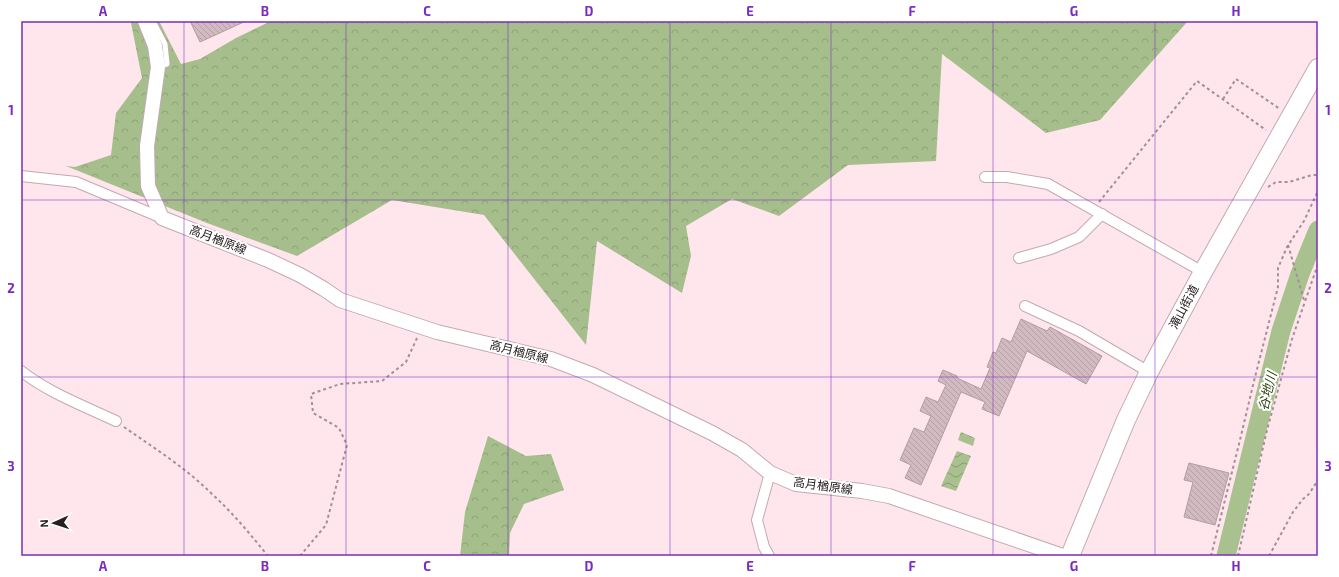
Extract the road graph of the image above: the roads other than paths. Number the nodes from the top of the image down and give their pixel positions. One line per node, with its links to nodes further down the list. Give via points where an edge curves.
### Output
1 (145, 21): 3 (main road, via 155,46)
2 (153, 21): 3 (lane, via 165,44 166,64)
3 (158, 67): 8 (main road, via 147,146 148,186)
4 (1318, 68): 10 (highway, 滝山街道)
5 (21, 176): 8 (street, via 76,182)
6 (985, 177): 7 (street, via 1007,177 1048,184)
7 (1097, 212): 9 (street, via 1079,237 1051,249); 10 (street)
8 (162, 218): 15 (main road, 高月楢原線, via 268,260 300,275 340,300 437,332 551,360 594,375 712,433 742,450)
9 (1019, 258)
10 (1203, 272): 13 (highway, 滝山街道)
11 (1025, 306): 13 (street, via 1079,331)
12 (21, 371): 14 (street, via 61,395)
13 (1149, 372): 18 (highway, 滝山街道, via 1126,420)
14 (116, 421)
15 (770, 473): 16 (street, via 757,520); 17 (main road, 高月楢原線, via 796,484 862,490 889,496)
16 (769, 556)
17 (1063, 556)
18 (1070, 556)

